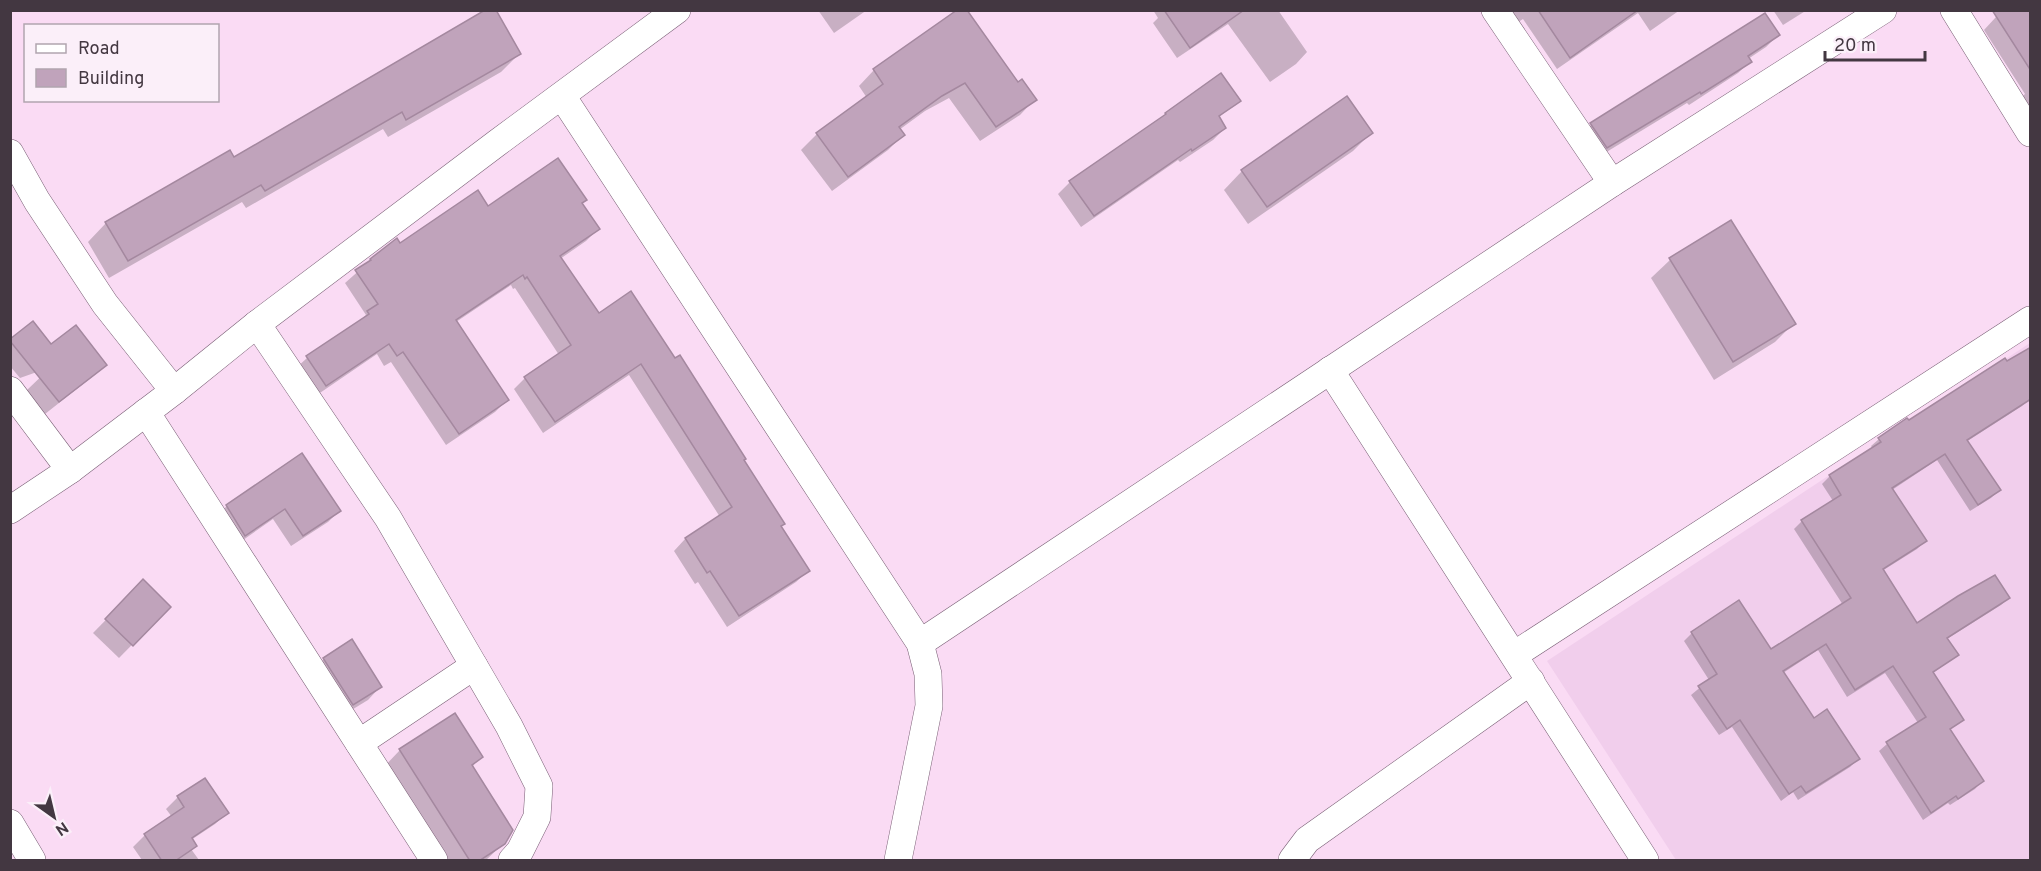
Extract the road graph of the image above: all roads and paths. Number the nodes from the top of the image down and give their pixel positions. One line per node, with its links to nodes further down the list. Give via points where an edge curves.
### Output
1 (677, 10): 5 (street)
2 (1496, 10): 8 (street)
3 (1883, 10): 8 (street)
4 (1954, 10): 6 (street)
5 (562, 96): 10 (street); 17 (street)
6 (2031, 133)
7 (10, 153): 13 (street, via 105,304)
8 (1612, 183): 11 (street)
9 (2031, 320): 18 (street)
10 (257, 324): 13 (street); 19 (street, via 388,518)
11 (1330, 370): 17 (street); 18 (street)
12 (10, 390): 15 (street)
13 (174, 391): 14 (street)
14 (146, 412): 15 (street); 21 (street)
15 (70, 470): 16 (street)
16 (10, 510)
17 (920, 643): 27 (street, via 928,674 929,706)
18 (1514, 655): 20 (street)
19 (474, 666): 21 (street); 26 (street, via 539,786 537,816)
20 (1531, 681): 23 (street); 28 (street, via 1307,840)
21 (359, 743): 25 (street)
22 (10, 823): 24 (street)
23 (1645, 860)
24 (32, 861)
25 (434, 861)
26 (512, 861)
27 (897, 861)
28 (1292, 861)

